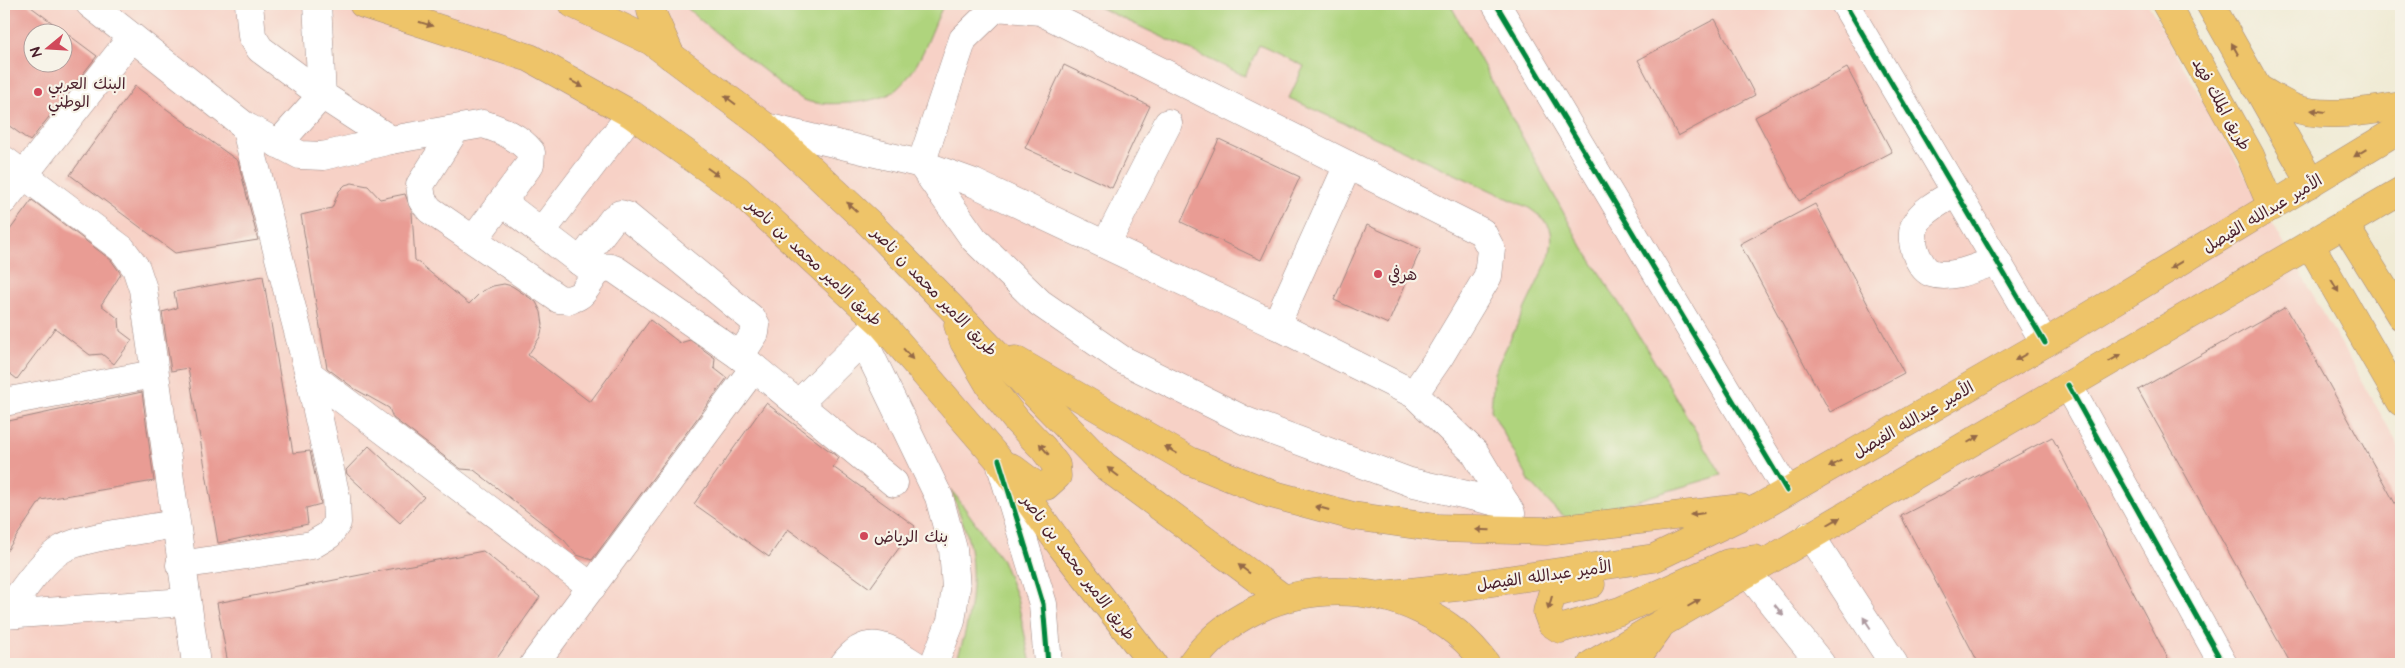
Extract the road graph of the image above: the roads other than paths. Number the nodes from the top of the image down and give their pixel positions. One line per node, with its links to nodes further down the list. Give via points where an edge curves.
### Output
1 (90, 4): 11 (street)
2 (249, 4): 14 (street, via 252,36 260,49)
3 (317, 4): 14 (street)
4 (363, 4): 16 (main road, طريق الامير محمد بن ناصر, one-way to 16, via 530,58)
5 (573, 4): 12 (main road, طريق الامير محمد ن ناصر, via 651,41)
6 (651, 4): 12 (main road, via 650,10)
7 (1496, 4): 59 (street)
8 (1845, 4): 31 (street)
9 (2166, 4): 25 (main road, طريق الملك فهد)
10 (2210, 4): 13 (main road, one-way to 10)
11 (132, 37): 18 (street); 28 (street)
12 (672, 57): 19 (main road, طريق الامير محمد ن ناصر, one-way to 12)
13 (2256, 87): 15 (main road, one-way to 13, via 2362,112 2294,108); 23 (main road)
14 (322, 95): 22 (street); 24 (street)
15 (2401, 106)
16 (631, 114): 36 (street); 46 (main road, طريق الامير محمد بن ناصر, one-way to 46, via 738,190)
17 (1168, 123): 38 (street)
18 (245, 126): 24 (street); 51 (street)
19 (766, 127): 26 (street); 43 (main road, طريق الامير محمد ن ناصر, one-way to 19, via 869,223)
20 (2401, 128): 29 (main road, الأمير عبدالله الفيصل, one-way to 29)
21 (455, 130): 22 (street); 33 (street, via 483,124 490,126 523,141 531,152 530,164); 37 (street, via 420,185 422,200 430,210)
22 (390, 140): 24 (street, via 323,156 300,155)
23 (2289, 142): 25 (main road, via 2284,153 2273,160 2261,161); 29 (main road)
24 (278, 144)
25 (2250, 155): 34 (main road, طريق الملك فهد)
26 (920, 164): 27 (street, via 963,39 996,7 1040,11); 38 (street, via 974,183); 60 (street, via 974,239 1040,303 1121,359 1246,421 1410,482)
27 (1348, 165): 45 (street); 53 (street, via 1482,232 1491,249 1488,276)
28 (14, 167): 32 (street); 50 (street, via 122,249 136,268 143,289)
29 (2311, 183): 34 (main road, الأمير عبدالله الفيصل)
30 (2401, 191): 35 (main road)
31 (1956, 192): 40 (street); 40 (street, via 1927,210 1914,224 1911,242 1920,264 1930,273 1943,274 1959,273)
32 (4, 200)
33 (502, 202): 36 (street); 37 (street)
34 (2272, 207): 47 (main road, الأمير عبدالله الفيصل, one-way to 47)
35 (2344, 224): 39 (main road); 42 (main road)
36 (542, 231): 41 (street)
37 (474, 239): 41 (street, via 560,299 570,300 580,294)
38 (1106, 244): 45 (street)
39 (2310, 244): 44 (main road, one-way to 44); 52 (main road, one-way to 39)
40 (1996, 261): 47 (street)
41 (588, 268): 49 (street, via 609,266 616,270); 49 (street, via 613,219 620,214 627,216 751,318 756,325)
42 (2395, 306): 44 (main road, via 2378,293 2367,296 2356,310)
43 (953, 309): 48 (main road, طريق الامير محمد ن ناصر); 57 (main road, one-way to 43, via 1035,485 1046,486 1057,476 1056,465 991,388 964,342)
44 (2356, 322): 55 (main road)
45 (1276, 325): 53 (street)
46 (872, 332): 56 (street); 57 (main road, طريق الامير محمد بن ناصر, one-way to 57); 79 (street, via 939,497 953,548 955,596 951,621)
47 (2045, 343): 59 (main road, الأمير عبدالله الفيصل, one-way to 59)
48 (987, 344): 63 (main road, one-way to 48, via 1437,528 1353,516 1272,494 1190,461); 71 (main road, طريق الامير محمد ن ناصر, one-way to 48, via 1105,466)
49 (747, 362): 56 (street); 69 (street)
50 (154, 374): 54 (street); 62 (street)
51 (309, 374): 67 (street, via 336,497 337,523 329,535 312,545); 69 (street)
52 (2068, 385): 64 (main road, one-way to 52); 88 (street)
53 (1414, 394): 60 (street, via 1475,453)
54 (4, 402)
55 (2401, 402)
56 (798, 404): 58 (street)
57 (999, 460): 80 (street, via 1043,604); 81 (main road, طريق الامير محمد بن ناصر)
58 (894, 483)
59 (1787, 491): 61 (main road, الأمير عبدالله الفيصل)
60 (1506, 504): 63 (street)
61 (1762, 506): 63 (main road, one-way to 63, via 1546,532); 66 (main road, الأمير عبدالله الفيصل)
62 (174, 524): 67 (street); 73 (street, via 81,542 61,549)
63 (1523, 531)
64 (1810, 535): 65 (main road); 87 (street, one-way to 64)
65 (1776, 555): 66 (main road, one-way to 65, via 1612,580 1552,594 1547,612 1551,623 1560,629 1575,625 1620,610 1728,563); 68 (main road)
66 (1654, 558): 70 (main road, الأمير عبدالله الفيصل)
67 (180, 565): 72 (street)
68 (1748, 573): 74 (main road, one-way to 68); 86 (street, one-way to 86)
69 (592, 587): 76 (street)
70 (1382, 595): 71 (main road, via 1332,590); 83 (main road, via 1432,615 1475,649)
71 (1283, 598): 82 (main road, via 1238,619 1201,650)
72 (185, 602): 73 (street); 75 (street)
73 (4, 616)
74 (1664, 620): 84 (main road); 85 (main road)
75 (196, 664)
76 (534, 664)
77 (844, 664): 78 (street, via 851,655 866,647 884,646)
78 (914, 664)
79 (934, 664)
80 (1048, 664)
81 (1153, 664)
82 (1191, 664)
83 (1486, 664)
84 (1592, 664)
85 (1632, 664)
86 (1821, 664)
87 (1894, 664)
88 (2224, 664)

